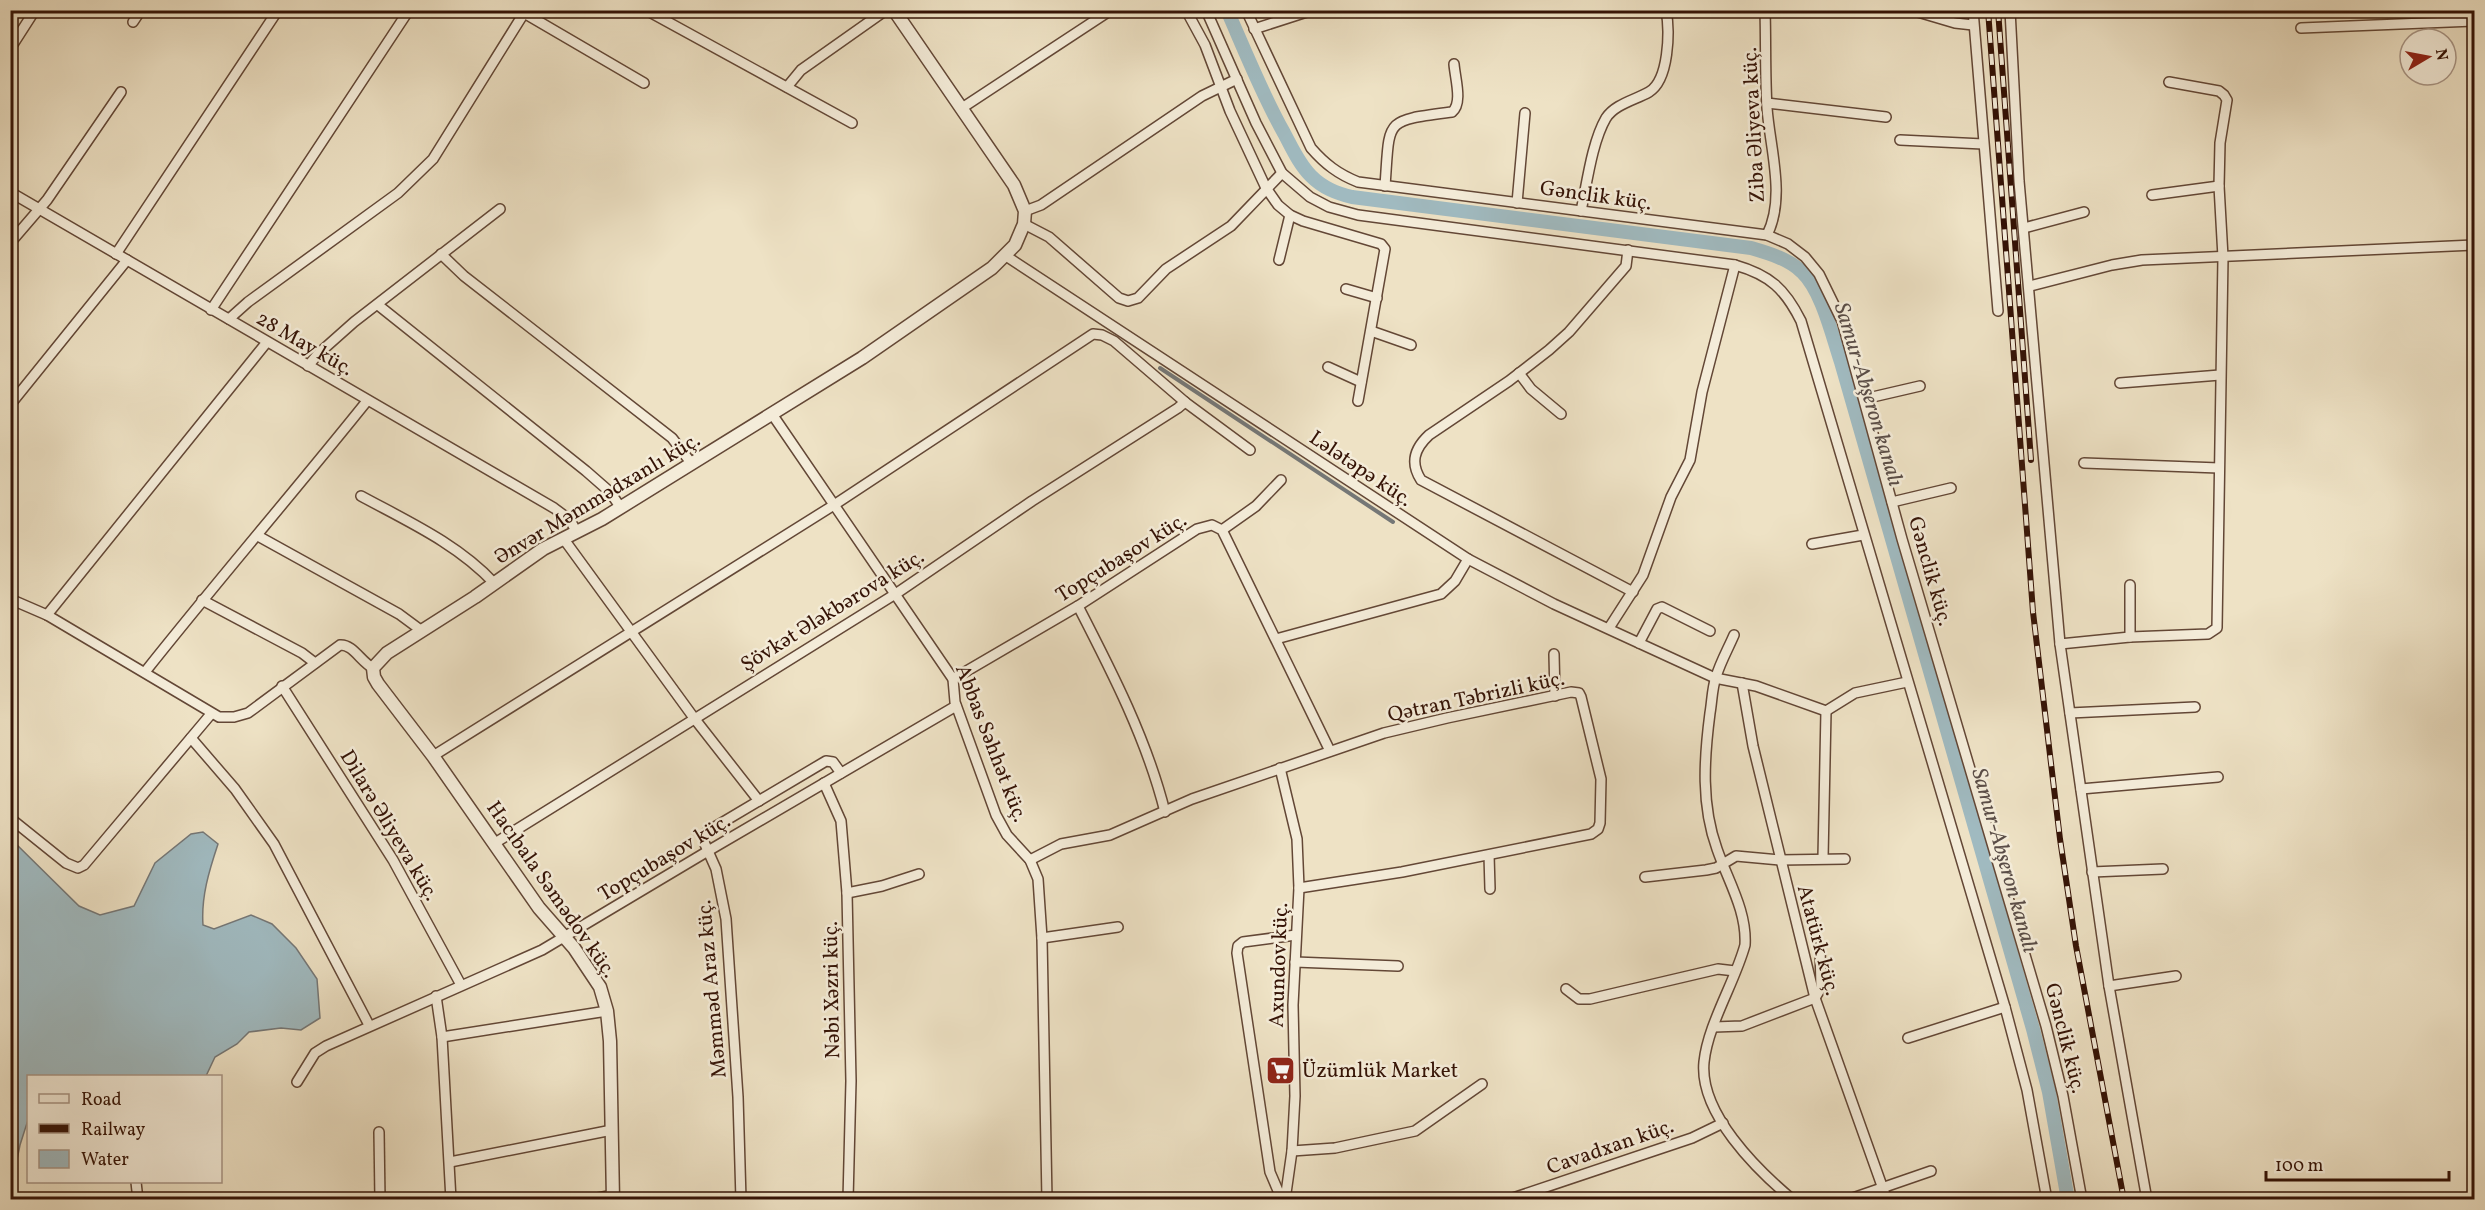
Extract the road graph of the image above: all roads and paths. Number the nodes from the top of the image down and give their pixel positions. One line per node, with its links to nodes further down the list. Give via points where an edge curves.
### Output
1 (35, 10): 24 (street)
2 (141, 10): 20 (street)
3 (278, 10): 57 (street)
4 (409, 10): 68 (street)
5 (886, 10): 30 (street, via 801,70)
6 (894, 10): 33 (street)
7 (1111, 10): 33 (street)
8 (1186, 10): 29 (street)
9 (1206, 10): 26 (street)
10 (1246, 10): 23 (street, Gənclik küç.)
11 (1313, 10): 23 (street)
12 (1666, 10): 48 (street, via 1667,45 1662,76 1657,86 1608,115)
13 (1765, 10): 32 (street, Ziba Əliyeva küç.)
14 (1911, 10): 21 (street)
15 (1973, 10): 21 (street)
16 (2010, 10): 52 (street)
17 (521, 12): 28 (street); 70 (street, via 433,159 398,193)
18 (653, 12): 30 (street)
19 (2475, 21): 22 (street)
20 (133, 22)
21 (1973, 25): 38 (street)
22 (2301, 28)
23 (1254, 29): 40 (street, Gənclik küç., via 1311,148 1340,175)
24 (10, 49)
25 (1454, 64): 40 (street, via 1456,109 1398,121 1389,137)
26 (1237, 79): 29 (street); 39 (street)
27 (2169, 82): 41 (street, via 2219,91 2227,100)
28 (644, 83)
29 (1221, 85): 42 (street); 51 (street)
30 (787, 87): 36 (street)
31 (121, 92): 46 (street)
32 (1767, 103): 35 (street); 53 (street, Ziba Əliyeva küç., via 1777,193)
33 (962, 108): 51 (street, via 1014,186)
34 (1525, 113): 45 (street)
35 (1886, 117)
36 (852, 123)
37 (1900, 140): 38 (street)
38 (1983, 144): 69 (street)
39 (1282, 173): 42 (street); 56 (street, via 1310,197 1358,215)
40 (1385, 186): 45 (street, Gənclik küç.)
41 (2219, 186): 44 (street); 60 (street)
42 (1266, 188): 50 (street); 51 (street, via 1231,226 1166,269 1138,298 1128,301 1119,298)
43 (10, 192): 46 (street, 28 May küç.)
44 (2152, 195)
45 (1517, 203): 48 (street, Gənclik küç.)
46 (40, 209): 54 (street); 57 (street, 28 May küç.)
47 (500, 209): 58 (street)
48 (1581, 211): 53 (street, Gənclik küç.)
49 (2084, 212): 52 (street)
50 (1290, 215): 62 (street); 66 (street, via 1381,244 1385,249)
51 (1024, 218): 59 (street, Ənvər Məmmədxanlı küç.)
52 (2024, 228): 64 (street)
53 (1767, 236): 81 (street, Gənclik küç., via 1788,244 1819,274 1842,321)
54 (10, 243)
55 (2475, 245): 60 (street)
56 (1628, 250): 63 (street); 76 (street, via 1626,266 1569,332)
57 (116, 254): 61 (street, 28 May küç.)
58 (441, 254): 67 (street); 90 (street, via 672,438)
59 (1006, 256): 86 (street, Ənvər Məmmədxanlı küç., via 891,339); 104 (street, Lələtəpə küç.)
60 (2223, 257): 64 (street, via 2142,260); 77 (street)
61 (127, 260): 68 (street, 28 May küç.); 85 (street)
62 (1280, 260)
63 (1735, 265): 101 (street, via 1774,283 1801,321); 107 (street, via 1704,382 1690,460)
64 (2030, 286): 121 (street)
65 (1346, 289): 66 (street)
66 (1377, 298): 71 (street)
67 (378, 305): 74 (street); 97 (street, via 586,471 610,492)
68 (211, 310): 70 (street, 28 May küç.)
69 (1998, 311)
70 (229, 319): 72 (street, 28 May küç.)
71 (1371, 331): 73 (street); 78 (street)
72 (267, 342): 74 (street, 28 May küç.); 112 (street)
73 (1412, 345)
74 (308, 366): 82 (street, 28 May küç.)
75 (1328, 367): 78 (street)
76 (1519, 373): 87 (street, via 1531,389); 107 (street, via 1429,435 1417,451 1414,469 1421,480)
77 (2220, 375): 79 (street); 91 (street)
78 (1361, 382): 83 (street)
79 (2120, 383)
80 (1920, 386): 81 (street)
81 (1864, 399): 95 (street, Gənclik küç.)
82 (367, 400): 99 (street, 28 May küç., via 554,508 570,520); 100 (street)
83 (1358, 400)
84 (1185, 402): 88 (street); 96 (street, via 1114,341 1093,334); 108 (street, Şövkət Ələkbərova küç.)
85 (10, 405)
86 (772, 414): 90 (street, Ənvər Məmmədxanlı küç.); 96 (street, Abbas Səhhət küç.)
87 (1561, 414)
88 (1250, 450)
89 (2084, 463): 91 (street)
90 (692, 464): 97 (street, Ənvər Məmmədxanlı küç.)
91 (2219, 468): 118 (street, via 2217,628 2208,634)
92 (1281, 480): 98 (street, via 1256,506)
93 (1951, 488): 95 (street)
94 (361, 496): 105 (street, via 438,538 482,570)
95 (1892, 502): 208 (street, Gənclik küç., via 2046,1026)
96 (834, 506): 108 (street, Abbas Səhhət küç.); 116 (street)
97 (621, 508): 99 (street, Ənvər Məmmədxanlı küç.)
98 (1222, 530): 111 (street, Topçubaşov küç., via 1212,525 1197,529); 119 (street, Topçubaşov küç.)
99 (576, 531): 102 (street, Ənvər Məmmədxanlı küç.)
100 (258, 536): 110 (street); 114 (street)
101 (1863, 536): 103 (street); 128 (street)
102 (563, 538): 105 (street, Ənvər Məmmədxanlı küç.); 116 (street)
103 (1812, 544)
104 (1468, 559): 113 (street, Lələtəpə küç.); 119 (street, via 1455,581 1441,594)
105 (494, 584): 114 (street, Ənvər Məmmədxanlı küç.)
106 (2130, 585): 118 (street)
107 (1633, 592): 113 (street)
108 (897, 593): 127 (street, Abbas Səhhət küç.); 137 (street, Şövkət Ələkbərova küç.)
109 (10, 599): 112 (street)
110 (202, 600): 123 (street); 125 (street)
111 (1078, 606): 127 (street, Topçubaşov küç.); 147 (street, via 1139,736)
112 (47, 615): 125 (street)
113 (1609, 628): 120 (street, Lələtəpə küç.)
114 (422, 631): 124 (street, Ənvər Məmmədxanlı küç.)
115 (1710, 631): 120 (street, via 1662,607 1657,609)
116 (632, 633): 137 (street); 140 (street)
117 (1734, 635): 126 (street)
118 (2130, 637): 121 (street)
119 (1276, 639): 139 (street, Topçubaşov küç.)
120 (1639, 642): 126 (street, Lələtəpə küç.)
121 (2060, 644): 135 (street)
122 (1554, 654): 131 (street)
123 (315, 663): 124 (street, via 344,644); 130 (street)
124 (373, 668): 140 (street, Hacıbala Səmədov küç., via 378,684)
125 (145, 672): 136 (street)
126 (1715, 678): 129 (street, Lələtəpə küç.); 156 (street, via 1706,743 1705,788 1710,826)
127 (953, 679): 132 (street, Abbas Səhhət küç.)
128 (1907, 682): 134 (street, via 1855,693); 178 (street)
129 (1742, 683): 134 (street, Lələtəpə küç.); 155 (street, Atatürk küç.)
130 (282, 686): 136 (street, via 248,713 234,717); 173 (street, Dilarə Əliyeva küç., via 393,860)
131 (1555, 696): 139 (street, Qətran Təbrizli küç., via 1447,718); 151 (street, Qətran Təbrizli küç., via 1571,692 1581,697 1601,778 1598,829 1591,834)
132 (956, 706): 142 (street, Topçubaşov küç.); 154 (street, Abbas Səhhət küç., via 1001,826)
133 (2195, 707): 135 (street)
134 (1826, 711): 152 (street)
135 (2070, 713): 145 (street)
136 (211, 714): 138 (street)
137 (694, 718): 146 (street); 149 (street, Şövkət Ələkbərova küç.)
138 (191, 738): 148 (street, via 78,868 66,863); 180 (street, via 235,789 274,844)
139 (1330, 751): 141 (street, Qətran Təbrizli küç.)
140 (433, 756): 149 (street, Hacıbala Səmədov küç.)
141 (1280, 768): 147 (street, Qətran Təbrizli küç.); 161 (street, Axundov küç., via 1297,839)
142 (841, 773): 144 (street, Topçubaşov küç.); 146 (street, via 833,762 825,761)
143 (2217, 777): 145 (street)
144 (825, 783): 150 (street, Topçubaşov küç.); 163 (street, Nəbi Xəzri küç., via 840,821)
145 (2081, 789): 158 (street)
146 (759, 801): 150 (street, via 708,831 704,835)
147 (1165, 812): 154 (street, Qətran Təbrizli küç., via 1110,835 1061,844)
148 (10, 818)
149 (495, 843): 166 (street, Hacıbala Səmədov küç.)
150 (708, 851): 166 (street, Topçubaşov küç.); 199 (street, Məmməd Araz küç., via 716,869 726,919)
151 (1489, 855): 161 (street, Qətran Təbrizli küç.); 162 (street)
152 (1823, 858): 153 (street); 155 (street)
153 (1845, 859)
154 (1030, 860): 167 (street, Abbas Səhhət küç., via 1038,879)
155 (1780, 860): 156 (street, via 1736,856); 177 (street, Atatürk küç.)
156 (1723, 864): 160 (street, via 1706,870); 171 (street, via 1746,933)
157 (2163, 870): 158 (street)
158 (2092, 872): 174 (street)
159 (919, 874): 163 (street)
160 (1645, 877)
161 (1299, 888): 165 (street, Axundov küç.)
162 (1490, 889)
163 (847, 893): 200 (street, Nəbi Xəzri küç., via 851,1081)
164 (1118, 927): 167 (street)
165 (1296, 935): 169 (street, Axundov küç.); 202 (street, via 1243,942 1237,953 1270,1172)
166 (564, 938): 173 (street, Topçubaşov küç., via 506,968); 179 (street, Hacıbala Səmədov küç., via 593,975)
167 (1042, 938): 201 (street, Abbas Səhhət küç.)
168 (1820, 946): 177 (street, via 1821,988)
169 (1295, 962): 170 (street); 189 (street, Axundov küç.)
170 (1398, 966)
171 (1735, 971): 175 (street, via 1718,969 1590,999 1579,999); 181 (street)
172 (2176, 976): 174 (street)
173 (461, 985): 176 (street, Topçubaşov küç.)
174 (2109, 986): 209 (street)
175 (1566, 989)
176 (436, 996): 180 (street, Topçubaşov küç.); 182 (street)
177 (1815, 998): 181 (street, via 1750,1024); 193 (street, Atatürk küç.)
178 (2005, 1007): 183 (street); 207 (street, via 2027,1090)
179 (607, 1011): 182 (street); 187 (street, Hacıbala Səmədov küç.)
180 (369, 1025): 184 (street, Topçubaşov küç., via 315,1053)
181 (1714, 1027): 186 (street, via 1704,1062 1705,1074 1712,1102)
182 (442, 1037): 190 (street)
183 (1908, 1038)
184 (297, 1082)
185 (1482, 1084): 189 (street, via 1428,1124 1409,1133 1335,1148)
186 (1723, 1123): 203 (street, Cavadxan küç., via 1692,1138); 204 (street, via 1760,1171)
187 (612, 1130): 190 (street); 194 (street, Hacıbala Səmədov küç.)
188 (379, 1132): 196 (street)
189 (1292, 1151): 202 (street, Axundov küç.)
190 (450, 1161): 197 (street)
191 (1931, 1171): 193 (street)
192 (136, 1183): 195 (street)
193 (1884, 1188): 205 (street); 206 (street, Atatürk küç.)
194 (613, 1197): 198 (street)
195 (138, 1200)
196 (380, 1200)
197 (451, 1200)
198 (588, 1200)
199 (741, 1200)
200 (848, 1200)
201 (1047, 1200)
202 (1283, 1200)
203 (1507, 1200)
204 (1793, 1200)
205 (1846, 1200)
206 (1887, 1200)
207 (2048, 1200)
208 (2082, 1200)
209 (2147, 1200)

